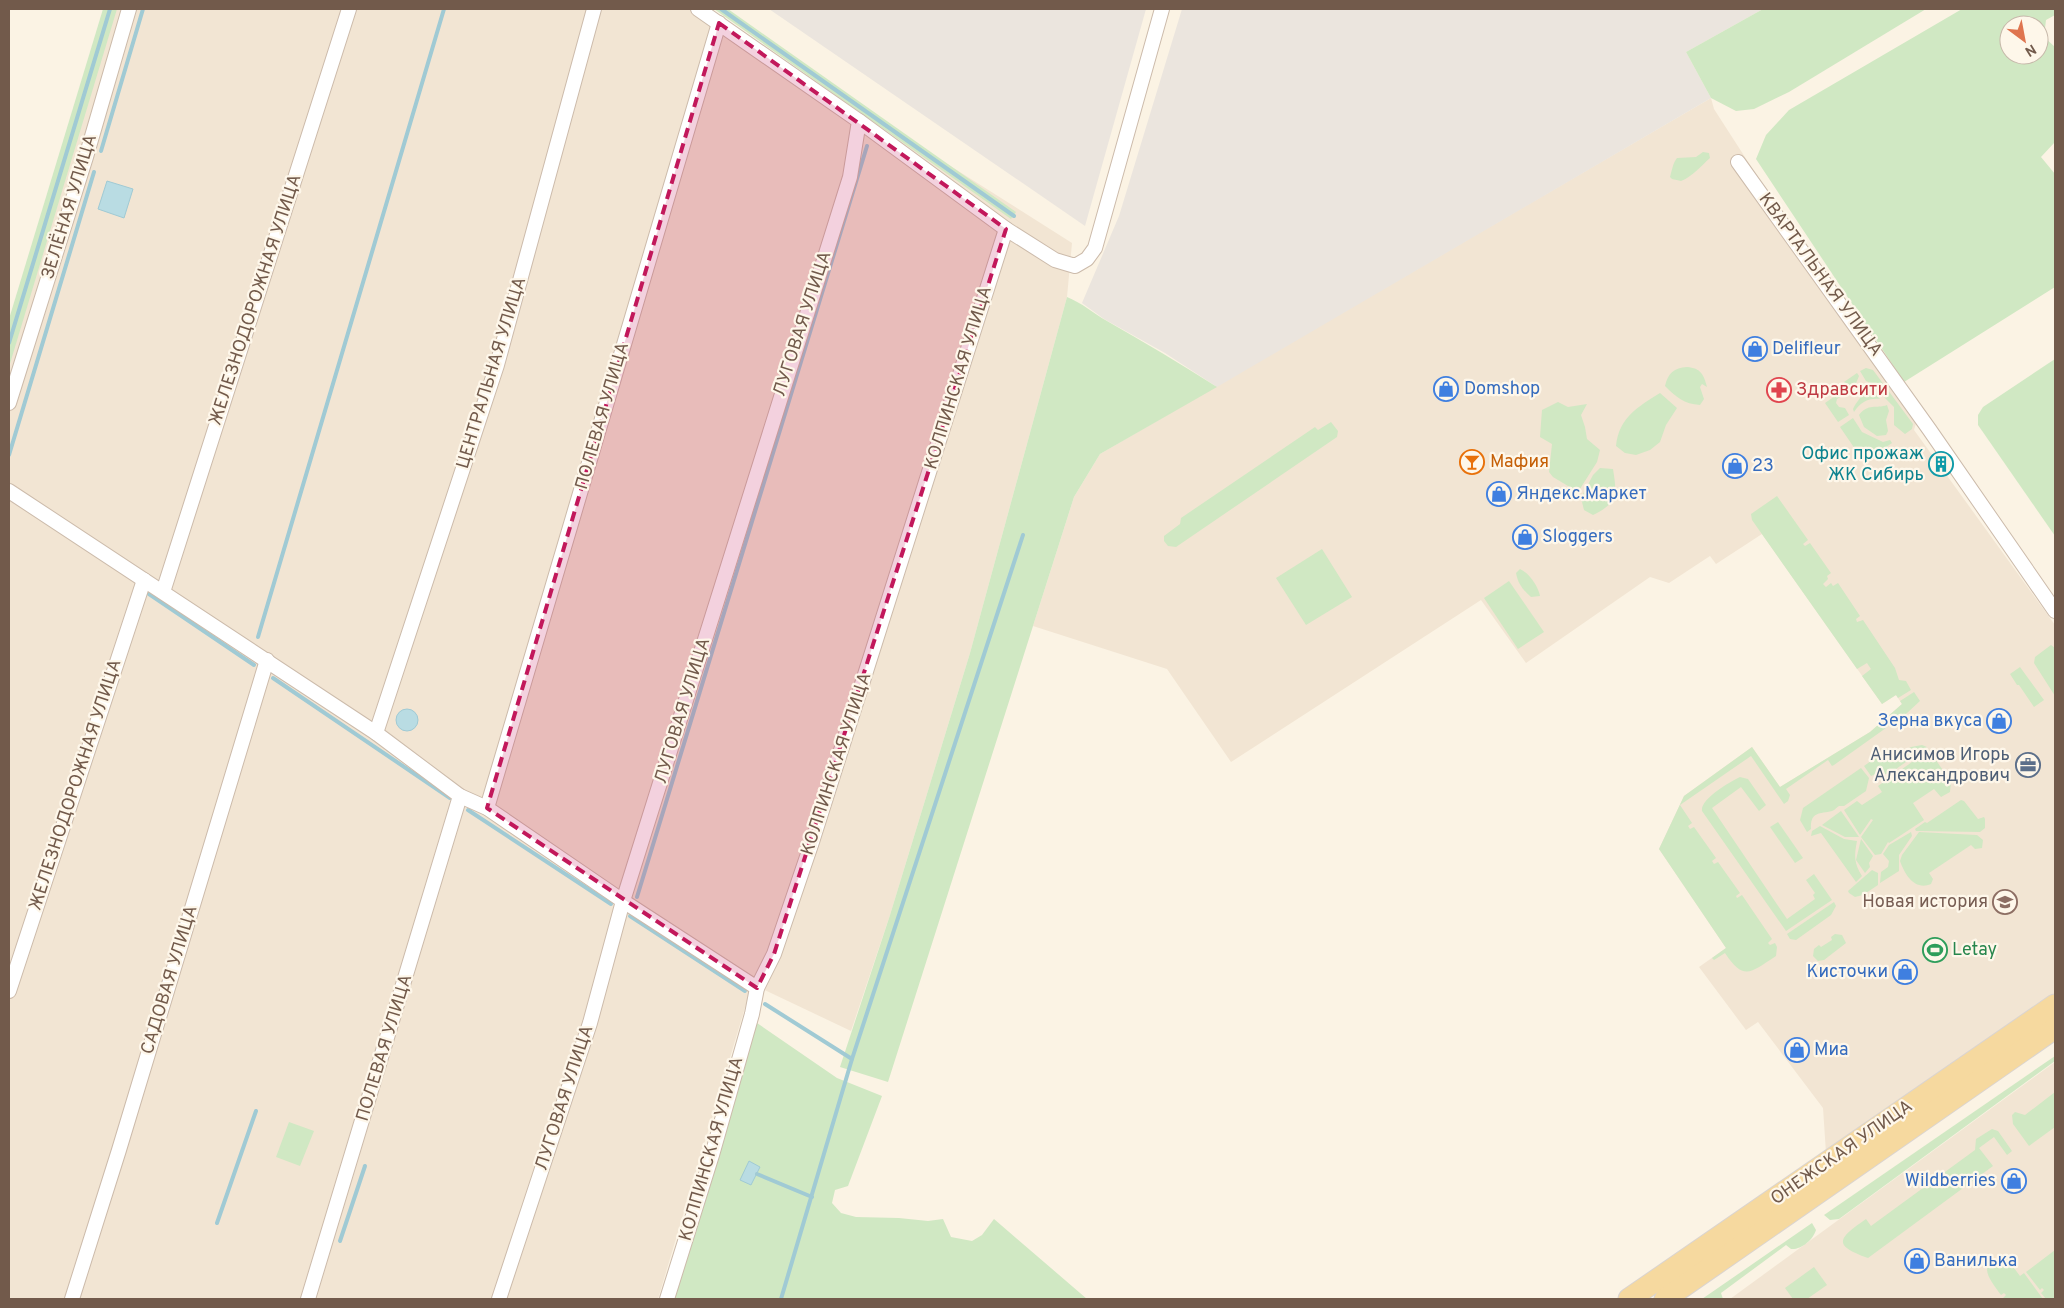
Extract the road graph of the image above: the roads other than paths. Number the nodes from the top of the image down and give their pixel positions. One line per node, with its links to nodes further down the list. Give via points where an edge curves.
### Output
1 (129, 9): 10 (street, ЗЕЛЁНАЯ УЛИЦА)
2 (349, 9): 13 (street, ЖЕЛЕЗНОДОРОЖНАЯ УЛИЦА)
3 (594, 9): 16 (street, ЦЕНТРАЛЬНАЯ УЛИЦА, via 497,365)
4 (698, 9): 6 (street)
5 (1162, 9): 9 (street, via 1095,248 1087,259 1075,266 1066,265)
6 (720, 23): 7 (street); 18 (street, ПОЛЕВАЯ УЛИЦА)
7 (860, 121): 9 (street); 19 (street, ЛУГОВАЯ УЛИЦА, via 850,177)
8 (1738, 162): 14 (street, КВАРТАЛЬНАЯ УЛИЦА)
9 (1006, 229): 20 (street, КОЛПИНСКАЯ УЛИЦА, via 812,842 774,954)
10 (9, 404)
11 (9, 491): 12 (street)
12 (144, 580): 13 (street); 21 (street, ЖЕЛЕЗНОДОРОЖНАЯ УЛИЦА)
13 (163, 592): 15 (street)
14 (2055, 611)
15 (267, 660): 16 (street); 24 (street, САДОВАЯ УЛИЦА)
16 (376, 733): 17 (street)
17 (460, 796): 18 (street); 25 (street, ПОЛЕВАЯ УЛИЦА)
18 (487, 808): 19 (street)
19 (623, 901): 20 (street); 26 (street, ЛУГОВАЯ УЛИЦА, via 590,1023)
20 (757, 988): 27 (street, КОЛПИНСКАЯ УЛИЦА, via 714,1148)
21 (9, 991)
22 (2055, 1005): 28 (main road, ОНЕЖСКАЯ УЛИЦА)
23 (2055, 1028): 29 (main road, ОНЕЖСКАЯ УЛИЦА)
24 (72, 1299)
25 (308, 1299)
26 (499, 1299)
27 (667, 1299)
28 (1628, 1299)
29 (1665, 1299)

